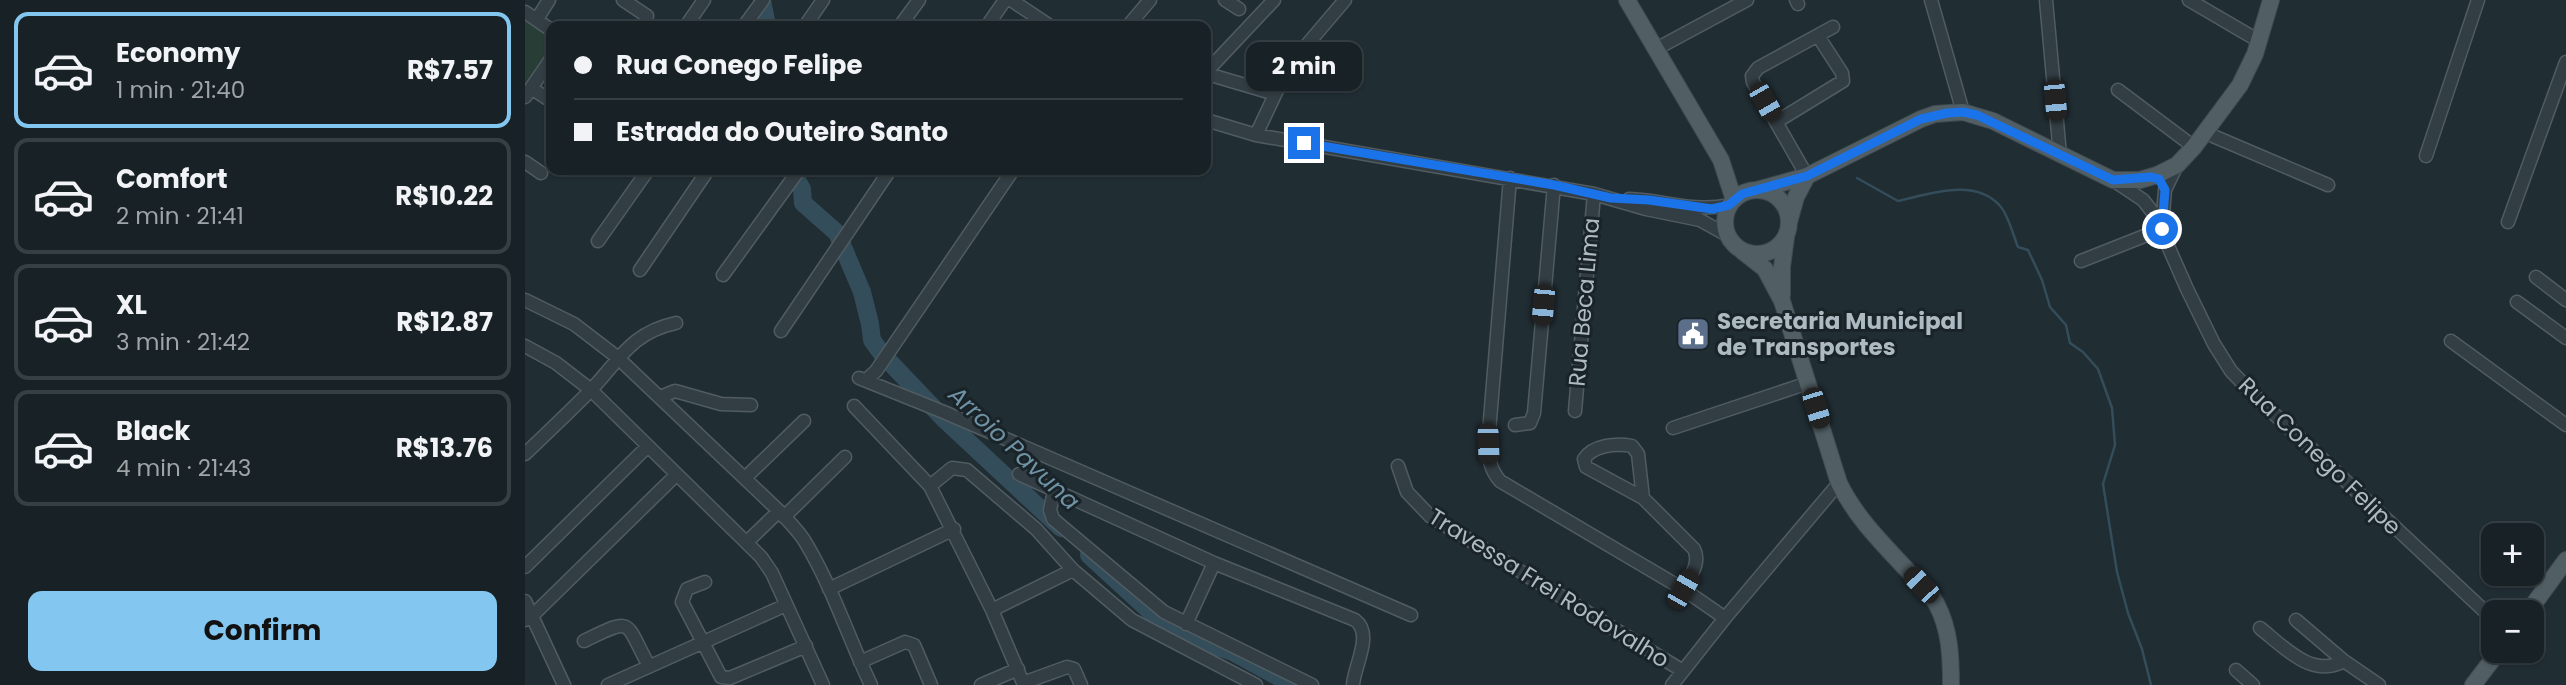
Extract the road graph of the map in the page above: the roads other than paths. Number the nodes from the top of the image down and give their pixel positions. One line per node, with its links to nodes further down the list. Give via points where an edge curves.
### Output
1 (549, 0): 24 (street)
2 (623, 0): 23 (street)
3 (704, 0): 25 (street)
4 (762, 0): 26 (street)
5 (823, 0): 27 (street)
6 (919, 0): 28 (street)
7 (1005, 0): 29 (street)
8 (1011, 0): 20 (street)
9 (1150, 0): 31 (street)
10 (1225, 0): 21 (street)
11 (1274, 0): 39 (street)
12 (1345, 0): 43 (street, via 1288,67)
13 (1627, 0): 36 (main road)
14 (1747, 0): 36 (street)
15 (1931, 0): 45 (street)
16 (2046, 0): 51 (street)
17 (2189, 0): 35 (street)
18 (2271, 0): 35 (main road)
19 (2478, 0): 52 (street)
20 (1028, 4): 30 (street)
21 (1239, 9)
22 (525, 12): 24 (street)
23 (647, 16)
24 (537, 19): 32 (street)
25 (690, 21)
26 (747, 21)
27 (808, 21)
28 (904, 21)
29 (990, 21)
30 (1045, 21)
31 (1136, 21)
32 (546, 26)
33 (1833, 27): 34 (street)
34 (1818, 36): 47 (street, via 1753,73 1753,82); 47 (street, via 1843,81)
35 (2259, 41): 48 (main road, via 2241,85)
36 (1656, 49): 53 (main road)
37 (2566, 62): 74 (street)
38 (546, 66): 42 (street)
39 (1211, 67)
40 (1211, 75): 43 (street)
41 (2118, 90): 50 (street)
42 (528, 92): 44 (street)
43 (1275, 94): 49 (street)
44 (546, 100)
45 (1963, 112): 51 (main road, via 1993,121); 62 (main road, via 1921,119)
46 (1211, 122): 49 (street)
47 (1776, 122): 62 (street)
48 (2206, 133): 50 (main road); 67 (street)
49 (1256, 135): 63 (street)
50 (2194, 147): 55 (main road)
51 (2060, 155): 65 (main road)
52 (2426, 156)
53 (1721, 160): 68 (main road); 72 (main road)
54 (525, 162): 56 (street)
55 (2177, 165): 64 (main road); 69 (street, Rua Conego Felipe)
56 (541, 173)
57 (644, 175): 78 (street)
58 (705, 175): 81 (street)
59 (796, 175): 82 (street)
60 (888, 175): 89 (street)
61 (1010, 175): 130 (street, via 867,376)
62 (1807, 176): 68 (main road); 75 (main road)
63 (1510, 178): 66 (street); 124 (street, via 1488,444 1492,472)
64 (2149, 178): 65 (main road); 69 (street, via 2159,179); 73 (street, via 2141,186)
65 (2113, 180): 73 (street, Rua Conego Felipe)
66 (1554, 185): 70 (street); 101 (street, Rua Beca Lima, via 1532,419)
67 (2328, 186)
68 (1754, 190): 72 (main road); 75 (main road, via 1779,200)
69 (2165, 190): 76 (street, Rua Conego Felipe)
70 (1594, 194): 71 (street); 99 (street, Rua Beca Lima)
71 (1611, 198): 72 (street, via 1700,209); 77 (street, via 1700,220)
72 (1731, 203): 77 (main road, via 1724,220)
73 (2146, 203): 76 (street, Rua Conego Felipe)
74 (2508, 222)
75 (1788, 228): 79 (main road, via 1776,248 1768,252); 86 (main road)
76 (2162, 229): 80 (street); 128 (street, Rua Conego Felipe, via 2199,314 2231,371)
77 (1727, 235): 79 (main road)
78 (598, 241)
79 (1742, 251): 86 (main road, via 1765,269)
80 (2081, 261)
81 (640, 270)
82 (723, 275)
83 (2536, 277): 85 (street)
84 (525, 300): 93 (street, via 575,324)
85 (2566, 300)
86 (1782, 301): 94 (main road)
87 (2518, 302): 90 (street)
88 (676, 323): 93 (street, via 647,333)
89 (781, 331)
90 (2566, 338)
91 (2451, 341): 102 (street)
92 (525, 346): 95 (street)
93 (617, 357): 95 (street); 96 (street)
94 (1808, 383): 103 (street); 111 (main road)
95 (591, 390): 104 (street); 105 (street)
96 (660, 397): 97 (street, via 675,391 721,404); 110 (street)
97 (751, 405)
98 (854, 406): 112 (street)
99 (1575, 411)
100 (804, 421): 110 (street)
101 (1515, 425)
102 (2566, 425)
103 (1673, 428)
104 (647, 447): 109 (street); 120 (street)
105 (525, 454)
106 (845, 457): 115 (street)
107 (1398, 466): 145 (street, Travessa Frei Rodovalho, via 1407,492 1430,516)
108 (1019, 474): 113 (street)
109 (675, 475): 117 (street); 131 (street)
110 (745, 478): 115 (street)
111 (1839, 483): 132 (street); 158 (main road, via 1860,519 1937,603 1950,649)
112 (930, 486): 116 (street); 121 (street, via 947,471 967,470 1036,529)
113 (1054, 491): 119 (street); 134 (street, via 1049,510 1053,519 1153,604)
114 (1643, 498): 114 (street, via 1638,454 1632,446 1617,444 1591,451 1584,459 1586,467); 124 (street, via 1697,555)
115 (782, 514): 117 (street); 123 (street, via 807,545)
116 (954, 529): 123 (street); 129 (street)
117 (747, 542): 127 (street, via 772,573)
118 (2566, 561): 125 (main road)
119 (1214, 563): 134 (street); 156 (street, via 1360,624 1363,642)
120 (525, 567)
121 (1073, 570): 129 (street); 154 (street, via 1132,620)
122 (705, 582): 137 (street, via 687,589 682,602)
123 (829, 589): 140 (street)
124 (1683, 589): 132 (street)
125 (2537, 600)
126 (525, 601): 131 (street)
127 (786, 605): 137 (street); 138 (street)
128 (2481, 608)
129 (992, 610): 143 (street)
130 (1411, 615)
131 (528, 618): 147 (street)
132 (1725, 618): 145 (street)
133 (2295, 620): 139 (street)
134 (1186, 624): 155 (street)
135 (2260, 628): 139 (street, via 2306,662 2327,668)
136 (584, 641): 142 (street, via 624,625 630,628)
137 (703, 642): 138 (street, via 725,679); 142 (street)
138 (806, 646): 149 (street)
139 (2344, 661): 160 (street)
140 (860, 662): 150 (street); 151 (street, via 911,642)
141 (2490, 663): 161 (main road)
142 (649, 666): 148 (street)
143 (1018, 669): 146 (street); 152 (street)
144 (2236, 670): 159 (street)
145 (1683, 671): 157 (street)
146 (1024, 684): 153 (street, via 1067,667 1074,669)
147 (564, 685)
148 (608, 685)
149 (823, 685)
150 (871, 685)
151 (932, 685)
152 (981, 685)
153 (1081, 685)
154 (1256, 685)
155 (1312, 685)
156 (1353, 685)
157 (1672, 685)
158 (1951, 685)
159 (2253, 685)
160 (2379, 685)
161 (2473, 685)

